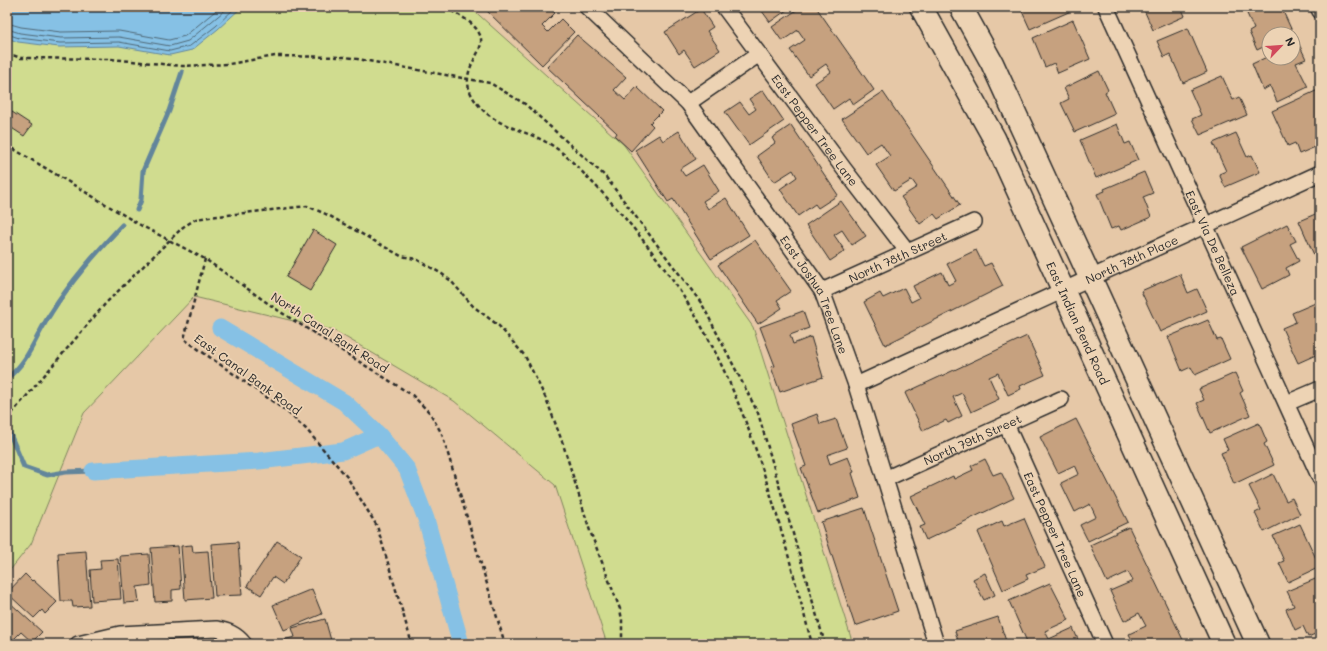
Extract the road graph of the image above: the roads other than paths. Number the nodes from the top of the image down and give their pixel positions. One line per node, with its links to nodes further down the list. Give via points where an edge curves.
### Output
1 (587, 7): 9 (street, East Joshua Tree Lane)
2 (724, 7): 8 (street, East Pepper Tree Lane)
3 (921, 7): 15 (main road, East Indian Bend Road, via 994,138)
4 (961, 7): 14 (main road, via 992,63)
5 (1106, 7): 12 (street, East Via De Belleza)
6 (1318, 7): 7 (street)
7 (1320, 11)
8 (759, 54): 9 (street); 13 (street, East Pepper Tree Lane)
9 (688, 103): 16 (street, East Joshua Tree Lane)
10 (1320, 173): 12 (street, North 78th Place)
11 (974, 222): 13 (street, North 78th Street)
12 (1204, 225): 14 (street, North 78th Place); 20 (street, East Via De Belleza)
13 (908, 252): 16 (street, North 78th Street)
14 (1091, 277): 15 (street, North 78th Place); 29 (main road)
15 (1064, 290): 17 (street, North 78th Place); 28 (main road, East Indian Bend Road)
16 (822, 291): 17 (street, East Joshua Tree Lane)
17 (856, 385): 23 (street, East Joshua Tree Lane)
18 (1320, 389): 20 (street)
19 (1061, 399): 21 (street, North 79th Street)
20 (1287, 403): 22 (street, East Via De Belleza)
21 (1006, 424): 23 (street, North 79th Street); 27 (street, East Pepper Tree Lane)
22 (1320, 478)
23 (885, 479): 26 (street, East Joshua Tree Lane)
24 (241, 640): 25 (street, via 229,632 209,630 120,634)
25 (78, 644)
26 (936, 644)
27 (1105, 644)
28 (1224, 644)
29 (1258, 644)

